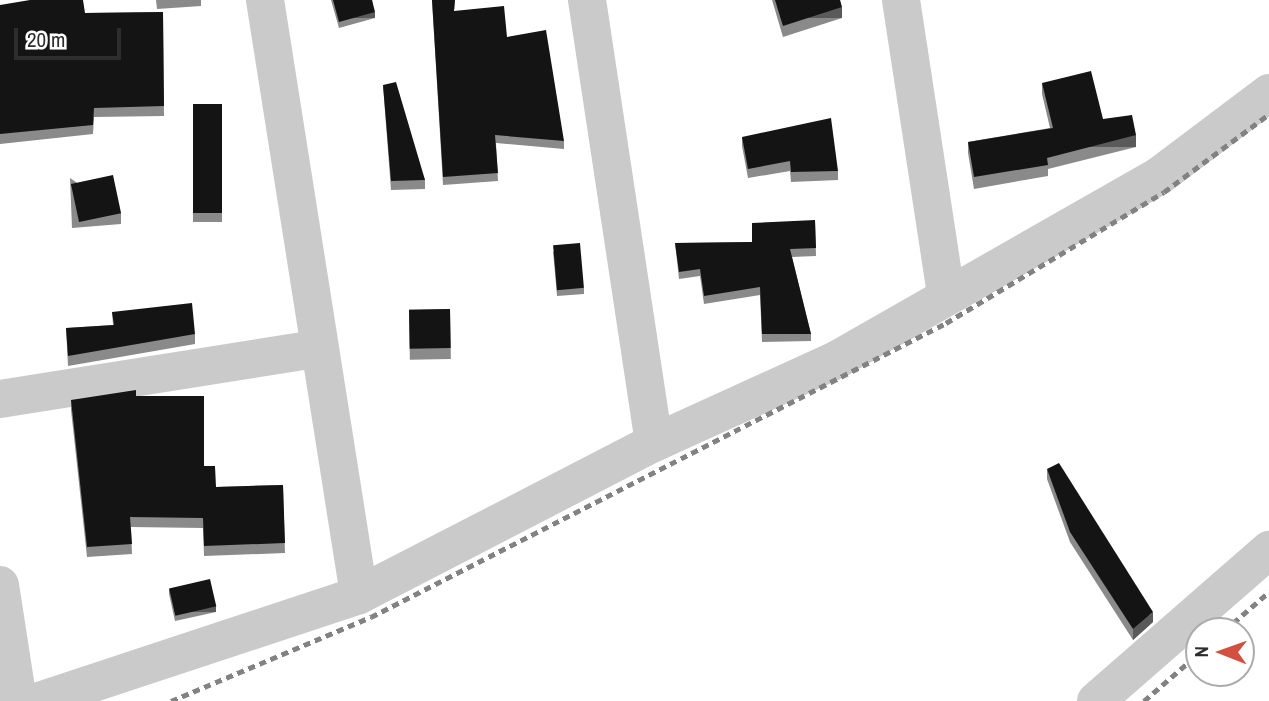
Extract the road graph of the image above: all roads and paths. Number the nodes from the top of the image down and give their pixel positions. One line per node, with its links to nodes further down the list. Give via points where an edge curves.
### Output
1 (265, 0): 6 (street)
2 (587, 0): 8 (street)
3 (901, 0): 5 (street)
4 (1269, 93): 5 (street, via 1159,176)
5 (946, 294): 8 (street, via 838,359)
6 (317, 349): 7 (street); 11 (street)
7 (0, 399)
8 (654, 443): 11 (street)
9 (1269, 550): 14 (street)
10 (0, 585): 12 (street)
11 (359, 595): 13 (street)
12 (18, 701)
13 (39, 701)
14 (1096, 701)

